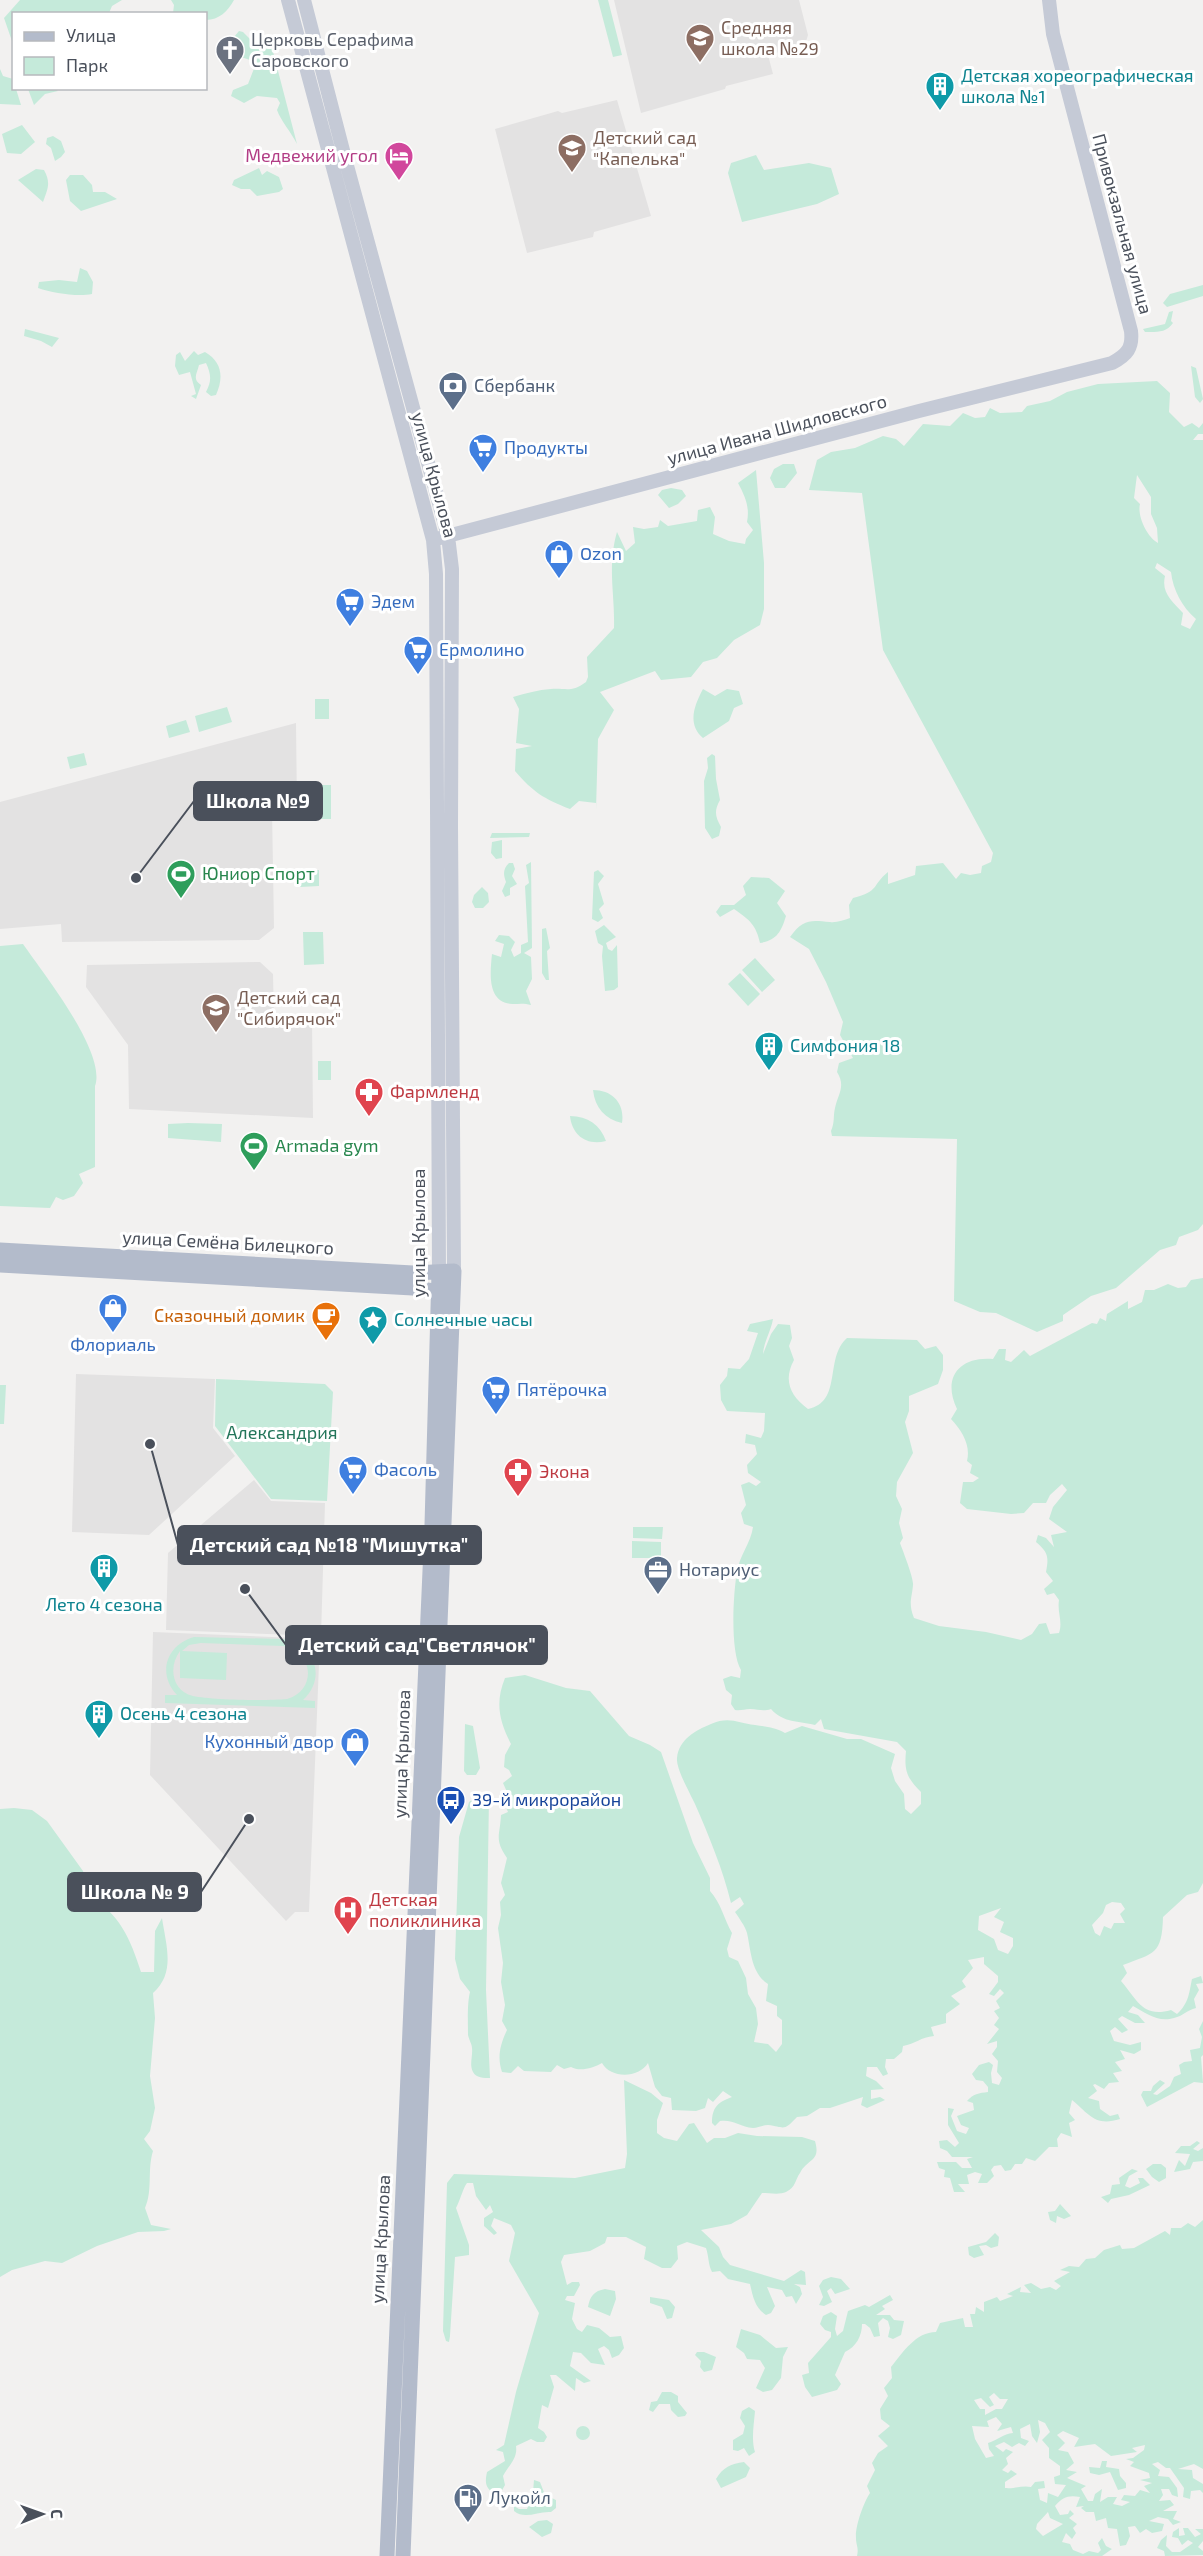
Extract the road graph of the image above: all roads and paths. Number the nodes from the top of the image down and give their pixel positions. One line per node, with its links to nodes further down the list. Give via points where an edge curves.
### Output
1 (288, 0): 6 (main road, улица Крылова)
2 (304, 0): 5 (main road, улица Крылова)
3 (1049, 0): 4 (main road, Привокзальная улица, via 1053,34 1131,331)
4 (1129, 352): 5 (main road, улица Ивана Шидловского, via 1112,363)
5 (448, 536): 6 (main road, улица Ивана Шидловского); 9 (main road, улица Крылова, via 452,569)
6 (433, 540): 9 (main road, улица Крылова)
7 (0, 1251): 9 (main road, улица Семёна Билецкого)
8 (0, 1265): 10 (main road, улица Семёна Билецкого)
9 (447, 1272): 10 (main road, улица Крылова)
10 (446, 1293): 11 (main road, улица Крылова); 12 (main road, улица Крылова)
11 (405, 2151): 12 (main road); 13 (main road, улица Крылова)
12 (421, 2151): 14 (main road, улица Крылова)
13 (387, 2556)
14 (403, 2556)

